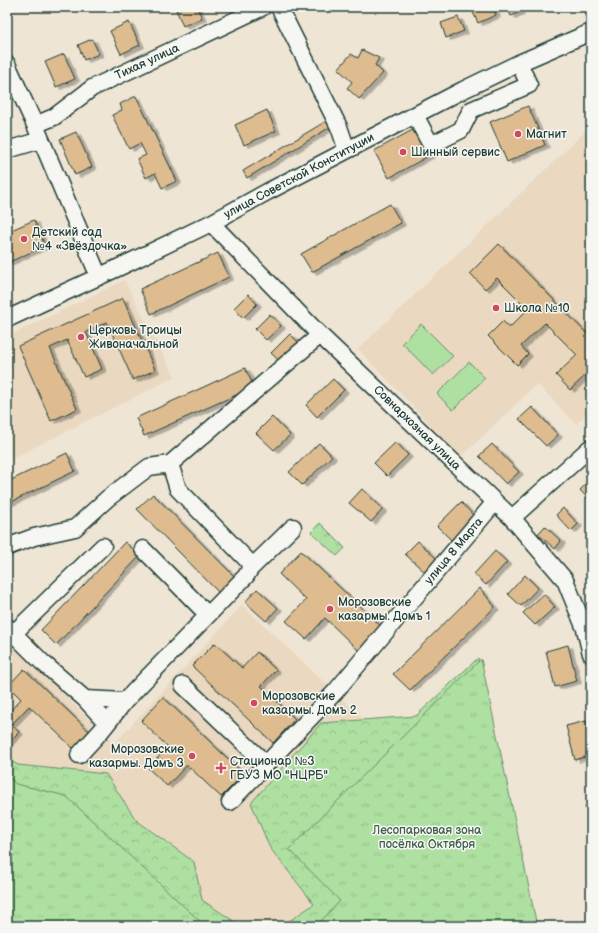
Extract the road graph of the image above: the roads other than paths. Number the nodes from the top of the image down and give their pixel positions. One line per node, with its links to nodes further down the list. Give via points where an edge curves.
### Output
1 (263, 7): 9 (street, Тихая улица, via 92,88 54,117)
2 (279, 7): 12 (street, via 339,127)
3 (591, 32): 4 (street, улица Советской Конституции)
4 (519, 63): 6 (street, улица Советской Конституции); 7 (street, via 529,85)
5 (7, 64): 9 (street)
6 (463, 90): 7 (street); 8 (street, улица Советской Конституции)
7 (471, 110): 8 (street, via 461,130 431,145)
8 (415, 115): 12 (street, улица Советской Конституции)
9 (35, 125): 10 (street)
10 (41, 140): 11 (street); 14 (street)
11 (7, 150)
12 (347, 150): 13 (street, улица Советской Конституции)
13 (211, 223): 14 (street, улица Советской Конституции); 16 (street, Совнархозная улица)
14 (99, 277): 15 (street, улица Советской Конституции)
15 (7, 319)
16 (320, 335): 18 (street); 19 (street, Совнархозная улица)
17 (591, 448): 20 (street)
18 (170, 464): 23 (street, via 149,467 108,498 75,528 34,536); 25 (street, via 178,489 249,562)
19 (495, 502): 20 (street, Совнархозная улица); 34 (street, улица 8 Марта, via 335,692)
20 (512, 518): 28 (street, Совнархозная улица, via 565,580 585,629)
21 (293, 527): 25 (street)
22 (104, 546): 27 (street)
23 (7, 547)
24 (143, 549): 26 (street)
25 (250, 569): 26 (street)
26 (208, 615): 31 (street)
27 (11, 630): 30 (street, via 42,662)
28 (591, 654)
29 (183, 685): 34 (street)
30 (85, 699): 31 (street); 32 (street)
31 (125, 701): 32 (street)
32 (107, 723): 33 (street)
33 (79, 755)
34 (266, 764): 35 (street, улица 8 Марта)
35 (230, 802)

